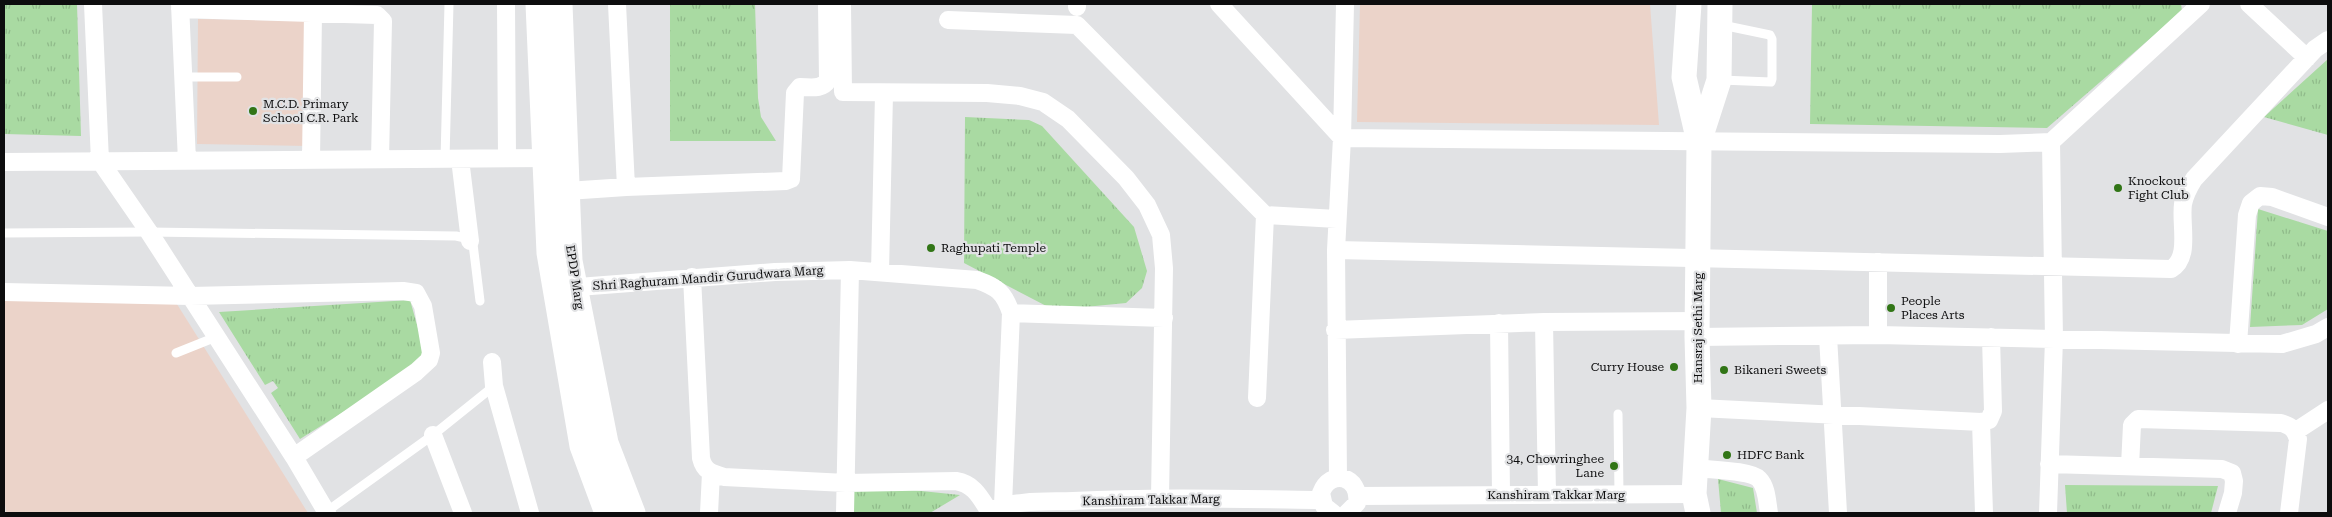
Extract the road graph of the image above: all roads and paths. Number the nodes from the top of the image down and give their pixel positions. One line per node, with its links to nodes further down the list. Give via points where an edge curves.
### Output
1 (93, 4): 34 (street)
2 (449, 4): 30 (lane)
3 (506, 4): 27 (street)
4 (538, 4): 28 (main road, EPDP Marg)
5 (560, 4): 28 (main road, EPDP Marg)
6 (617, 4): 35 (street)
7 (827, 4): 35 (street, via 828,80 823,86 796,89 791,179)
8 (842, 4): 23 (street, via 843,92)
9 (1219, 4): 24 (street)
10 (1345, 4): 24 (street)
11 (1689, 4): 25 (main road, Hansraj Sethi Marg, via 1684,76)
12 (2201, 4): 26 (street)
13 (2249, 4): 19 (street)
14 (180, 6): 15 (street); 20 (street)
15 (313, 13): 29 (street, via 377,15 383,21); 31 (street)
16 (1720, 14): 22 (main road, Hansraj Sethi Marg); 22 (lane, via 1770,35 1772,79 1763,83)
17 (948, 20): 37 (street, via 1077,24)
18 (2328, 40): 19 (street)
19 (2307, 58): 46 (street, via 2194,179 2183,204 2182,257 2178,265 2170,269)
20 (183, 77): 21 (lane); 32 (street)
21 (237, 77)
22 (1718, 80): 25 (main road, Hansraj Sethi Marg)
23 (884, 94): 48 (street); 55 (street, via 987,93 1020,96 1043,102 1068,119 1126,178 1147,205 1161,235)
24 (1342, 138): 25 (street); 39 (street)
25 (1699, 142): 26 (street); 44 (main road, Hansraj Sethi Marg)
26 (2051, 142): 46 (street)
27 (507, 158): 28 (street); 30 (street)
28 (556, 158): 36 (main road, EPDP Marg); 50 (main road, EPDP Marg, via 549,253)
29 (380, 159): 30 (street); 31 (street)
30 (453, 159): 42 (street)
31 (311, 160): 32 (street)
32 (187, 161): 34 (street)
33 (4, 162): 34 (street)
34 (100, 162): 40 (street)
35 (626, 187): 36 (street)
36 (567, 191): 50 (main road, EPDP Marg, via 570,261)
37 (1265, 215): 39 (street); 70 (street)
38 (2328, 217): 66 (street, via 2272,198 2260,196 2251,203 2247,215)
39 (1337, 219): 43 (street)
40 (149, 232): 41 (lane); 42 (lane, via 456,236); 52 (street)
41 (4, 233)
42 (470, 241): 53 (lane, via 474,244)
43 (1336, 250): 44 (street); 60 (street)
44 (1697, 258): 45 (street); 59 (main road, Hansraj Sethi Marg)
45 (1878, 262): 46 (street); 62 (street)
46 (2054, 266): 65 (street)
47 (850, 270): 48 (street, Shri Raghuram Mandir Gurudwara Marg); 49 (street, Shri Raghuram Mandir Gurudwara Marg); 84 (street)
48 (880, 272): 54 (street, Shri Raghuram Mandir Gurudwara Marg, via 977,280 993,285 1006,298)
49 (692, 277): 50 (street, Shri Raghuram Mandir Gurudwara Marg); 82 (street, via 701,458 704,468)
50 (565, 288): 97 (main road, EPDP Marg, via 582,446); 98 (main road, EPDP Marg, via 606,443)
51 (4, 292): 52 (street)
52 (190, 296): 63 (street); 78 (street, via 411,291 419,296 431,353 429,360)
53 (480, 300)
54 (1011, 313): 55 (street); 93 (street)
55 (1164, 318): 89 (street)
56 (1544, 322): 57 (street); 59 (street); 86 (street)
57 (1498, 323): 60 (street); 85 (street)
58 (2328, 327): 66 (street, via 2282,344)
59 (1697, 329): 61 (street); 71 (main road, Hansraj Sethi Marg)
60 (1335, 330): 83 (street)
61 (1828, 336): 62 (street); 74 (street)
62 (1878, 336): 64 (street)
63 (216, 337): 67 (lane); 78 (street)
64 (1991, 337): 65 (street); 75 (street, via 1994,411 1989,420)
65 (2054, 339): 66 (street); 79 (street)
66 (2238, 344)
67 (176, 353)
68 (492, 362): 69 (street)
69 (494, 386): 77 (lane); 96 (street)
70 (1257, 398)
71 (1699, 408): 74 (street); 81 (main road, Hansraj Sethi Marg)
72 (2328, 410): 76 (street)
73 (1618, 414): 87 (lane)
74 (1831, 416): 75 (street); 103 (street)
75 (1981, 422): 104 (street)
76 (2296, 431): 80 (street, via 2281,423 2138,419 2132,425); 107 (street, via 2298,439)
77 (432, 436): 94 (lane); 95 (street)
78 (294, 457): 94 (street)
79 (2049, 464): 80 (street); 105 (street)
80 (2130, 466): 106 (street, via 2228,470 2234,481)
81 (1696, 468): 90 (main road, Hansraj Sethi Marg); 102 (street, via 1758,477 1764,487)
82 (711, 474): 84 (street); 99 (street)
83 (1338, 478): 88 (street, via 1351,481); 92 (street, via 1324,487)
84 (846, 483): 93 (street, via 965,483 975,489); 100 (street)
85 (1501, 494): 86 (street, Kanshiram Takkar Marg); 88 (street, Kanshiram Takkar Marg)
86 (1547, 495): 87 (street, Kanshiram Takkar Marg)
87 (1619, 495): 90 (street, Kanshiram Takkar Marg)
88 (1358, 496): 101 (street, via 1354,509)
89 (1160, 497): 91 (street, Kanshiram Takkar Marg); 92 (street, Kanshiram Takkar Marg)
90 (1696, 504)
91 (1133, 506): 93 (street, Kanshiram Takkar Marg)
92 (1327, 507)
93 (991, 510)
94 (326, 512)
95 (462, 513)
96 (530, 513)
97 (607, 513)
98 (633, 513)
99 (709, 513)
100 (845, 513)
101 (1347, 513)
102 (1769, 513)
103 (1838, 513)
104 (1984, 513)
105 (2048, 513)
106 (2227, 513)
107 (2289, 513)

